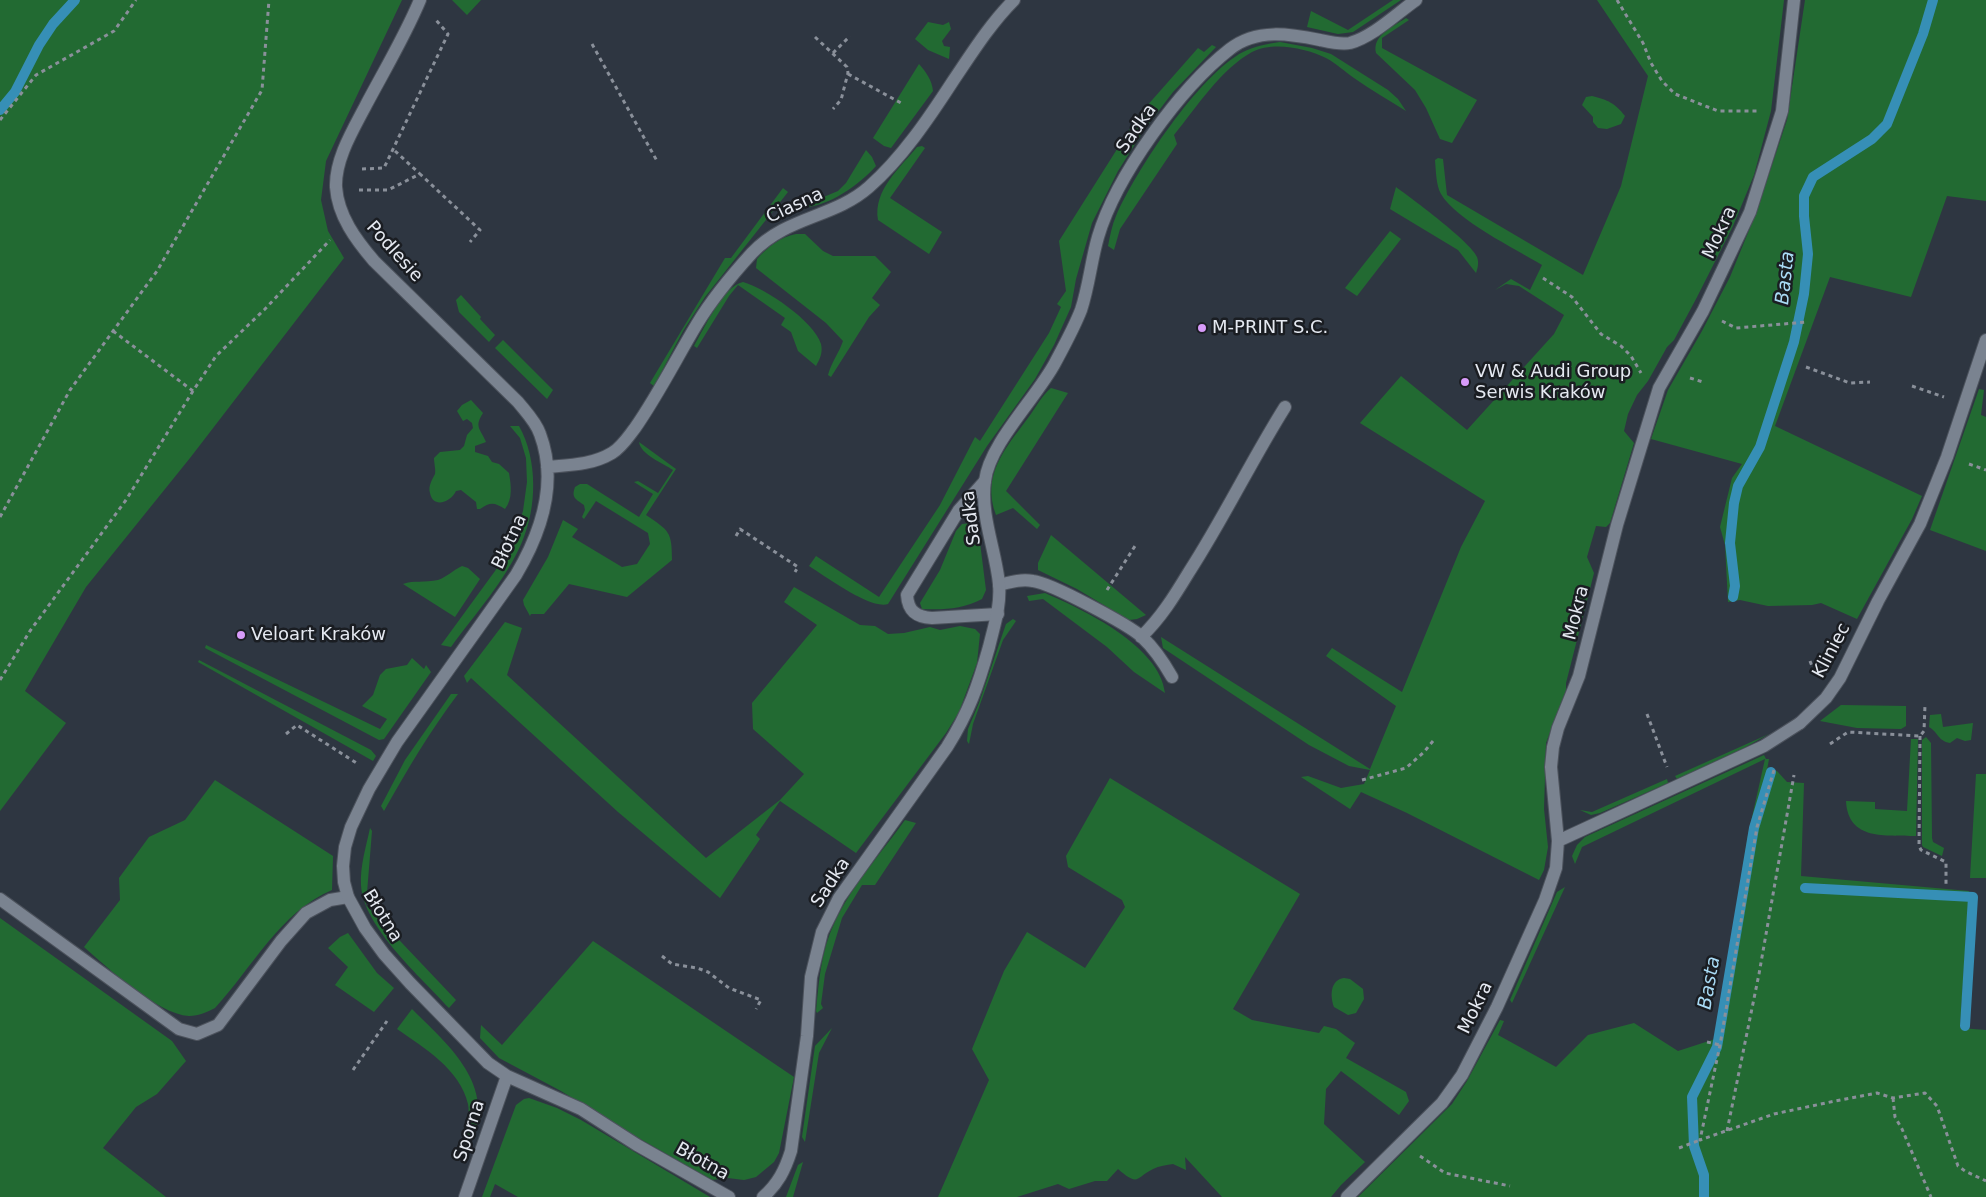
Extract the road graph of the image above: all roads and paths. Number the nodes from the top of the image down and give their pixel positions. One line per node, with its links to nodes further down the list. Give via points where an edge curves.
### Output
1 (136, 0): 17 (path, via 114,31 36,75)
2 (269, 0): 28 (path, via 262,90 157,271)
3 (420, 0): 23 (street, Podlesie, via 350,135 338,166 336,187)
4 (1014, 0): 37 (street, Ciasna, via 985,32 952,84 891,165 868,188 846,202 775,233 746,259 712,301 651,404 623,444 597,461)
5 (1416, 0): 38 (street, Sadka, via 1348,44 1288,34 1252,37 1232,47 1191,87 1146,144 1113,201 1098,236 1081,308 1068,338 1053,367 1004,438 990,462)
6 (1617, 0): 16 (path, via 1662,81 1675,94 1718,111)
7 (1794, 0): 16 (street, Mokra)
8 (431, 15): 20 (path, via 448,34 384,168)
9 (850, 36): 12 (path)
10 (815, 37): 12 (path)
11 (592, 44): 19 (path)
12 (833, 53): 13 (path, via 847,66)
13 (848, 74): 14 (path); 15 (path, via 842,100)
14 (901, 102)
15 (833, 109)
16 (1782, 111): 26 (street, Mokra, via 1750,212)
17 (0, 120)
18 (395, 151): 21 (path)
19 (656, 161)
20 (362, 169)
21 (420, 174): 22 (path, via 388,190); 24 (path, via 480,230)
22 (366, 191)
23 (346, 223): 34 (path, via 216,356); 37 (street, Podlesie, via 374,261 518,402 540,432)
24 (470, 242)
25 (1543, 278): 30 (path, via 1572,297 1601,334 1622,346)
26 (1703, 311): 27 (path, via 1736,328); 60 (street, Mokra, via 1659,388 1617,525 1581,667 1558,728 1551,767)
27 (1807, 322)
28 (113, 331): 34 (path); 39 (path, via 70,390)
29 (1986, 340): 60 (street, Kliniec, via 1947,457 1920,524 1840,678 1826,698 1800,723 1764,746)
30 (1634, 364)
31 (1806, 367): 32 (path, via 1850,383)
32 (1870, 382)
33 (1912, 386): 35 (path)
34 (192, 391): 48 (path, via 126,500 30,631)
35 (1946, 397)
36 (1285, 407): 46 (street, via 1206,546 1156,622)
37 (547, 467): 62 (street, Błotna, via 544,506 529,553 397,742 351,827 343,866)
38 (984, 482): 43 (street, Sadka); 45 (street, via 959,510 907,595 911,611 921,617)
39 (0, 517)
40 (736, 536): 42 (path, via 740,529 798,567)
41 (1135, 546): 44 (path)
42 (795, 572)
43 (999, 585): 45 (street, Sadka); 46 (street, via 1018,580 1036,581 1072,596)
44 (1110, 585)
45 (998, 614): 80 (street, Sadka, via 976,693 960,726 839,898 822,932 811,977 807,1036 791,1151 786,1168 775,1186)
46 (1142, 636): 47 (street)
47 (1172, 677)
48 (0, 680)
49 (1925, 705): 52 (path, via 1924,731)
50 (1647, 714): 56 (path)
51 (286, 734): 55 (path, via 297,724)
52 (1920, 736): 54 (path, via 1848,732); 61 (path, via 1919,846 1946,862)
53 (1433, 741): 59 (path, via 1406,768)
54 (1830, 744)
55 (364, 768)
56 (1668, 768)
57 (1774, 770): 68 (path, via 1756,827)
58 (1794, 775): 72 (path)
59 (1362, 780)
60 (1558, 841): 81 (street, Mokra, via 1556,868 1545,900 1462,1075 1442,1103)
61 (1946, 886)
62 (348, 897): 63 (street, via 330,900 306,913 218,1025 197,1034 179,1029); 70 (street, Błotna, via 384,954 488,1063)
63 (0, 899)
64 (662, 956): 65 (path, via 672,964 708,972 729,988 761,1000)
65 (756, 1009)
66 (386, 1022): 69 (path)
67 (1707, 1042): 68 (path)
68 (1720, 1044): 73 (path)
69 (354, 1070)
70 (507, 1076): 78 (street, Sporna); 79 (street, Błotna, via 581,1110)
71 (1893, 1098): 72 (path, via 1877,1093 1835,1101 1774,1114); 76 (path, via 1925,1093 1937,1106 1958,1166); 82 (path, via 1895,1117)
72 (1727, 1131): 73 (path)
73 (1700, 1140): 74 (path)
74 (1679, 1148)
75 (1417, 1153): 77 (path, via 1445,1173)
76 (1986, 1180)
77 (1510, 1186)
78 (465, 1197)
79 (729, 1197)
80 (763, 1197)
81 (1347, 1197)
82 (1931, 1197)

